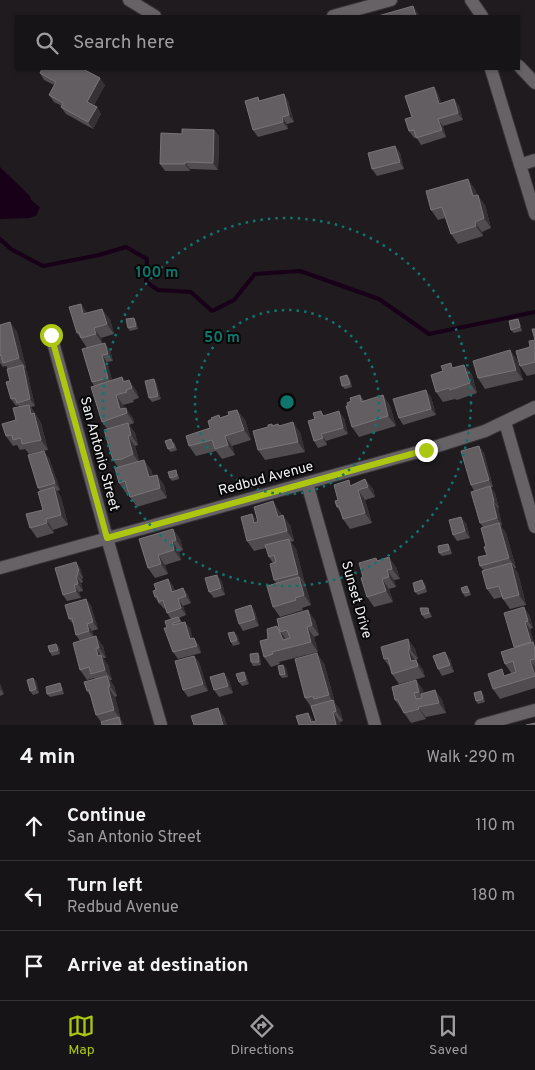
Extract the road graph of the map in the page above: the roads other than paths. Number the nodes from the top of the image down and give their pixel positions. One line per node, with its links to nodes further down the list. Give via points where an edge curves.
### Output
1 (128, 0): 4 (street)
2 (391, 0): 5 (street)
3 (471, 0): 6 (street); 7 (street)
4 (154, 15)
5 (337, 15)
6 (475, 15)
7 (481, 15)
8 (520, 67): 10 (street)
9 (491, 70): 12 (street)
10 (535, 82)
11 (535, 160): 12 (street)
12 (520, 165): 13 (street)
13 (535, 214)
14 (51, 335): 19 (street, San Antonio Street)
15 (535, 407): 16 (street, Redbud Avenue)
16 (505, 422): 17 (street, Redbud Avenue, via 426,450); 18 (street)
17 (307, 483): 19 (street, Redbud Avenue); 23 (street, Sunset Drive)
18 (535, 527)
19 (107, 538): 20 (street, Redbud Avenue); 22 (street, San Antonio Street)
20 (0, 568)
21 (535, 710): 24 (street)
22 (161, 725)
23 (375, 725)
24 (481, 725)

